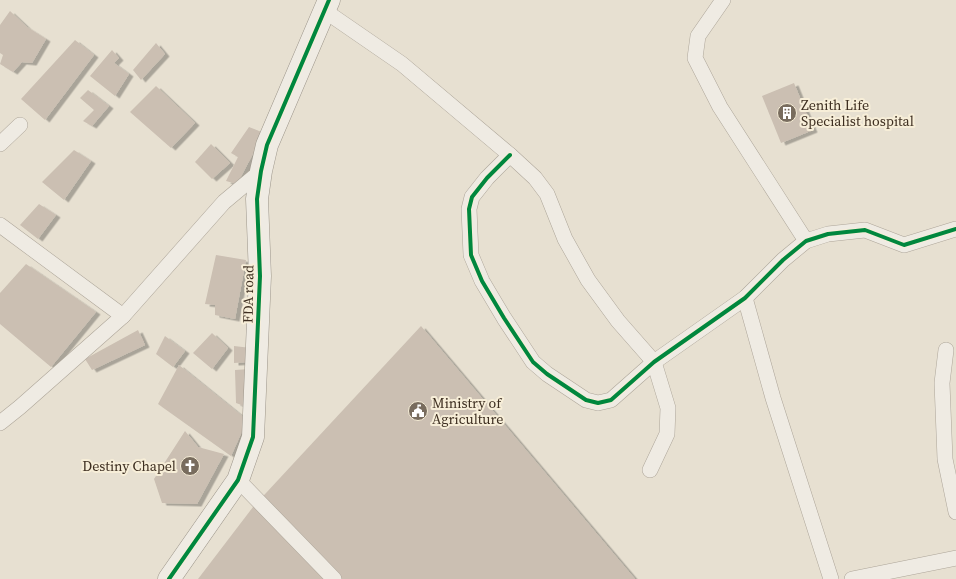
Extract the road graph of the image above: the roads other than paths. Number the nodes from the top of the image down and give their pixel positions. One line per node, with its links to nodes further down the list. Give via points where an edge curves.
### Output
1 (724, 0): 9 (street, via 698,36 695,58 720,107)
2 (327, 6): 5 (street, via 402,64); 6 (street, FDA road, via 267,145)
3 (20, 125): 4 (street)
4 (0, 144)
5 (510, 155): 13 (street, via 535,178 547,194 565,239 588,280 618,321); 13 (street, via 472,197 469,209 471,255 482,281 533,362 586,400 598,403 611,400)
6 (261, 172): 11 (street, via 224,202); 16 (street, FDA road, via 257,199 260,276 253,437)
7 (0, 225): 11 (street)
8 (956, 230): 9 (street, via 904,245 865,230 828,234)
9 (806, 241): 10 (street)
10 (745, 298): 13 (street); 21 (street, via 773,398)
11 (123, 316): 14 (street)
12 (946, 350): 17 (street, via 942,383 945,459)
13 (654, 362): 15 (street, via 668,408 666,434)
14 (0, 423)
15 (650, 470)
16 (238, 480): 19 (street, FDA road); 20 (street)
17 (956, 512)
18 (956, 558): 22 (street)
19 (169, 579)
20 (334, 579)
21 (831, 579)
22 (852, 579)

